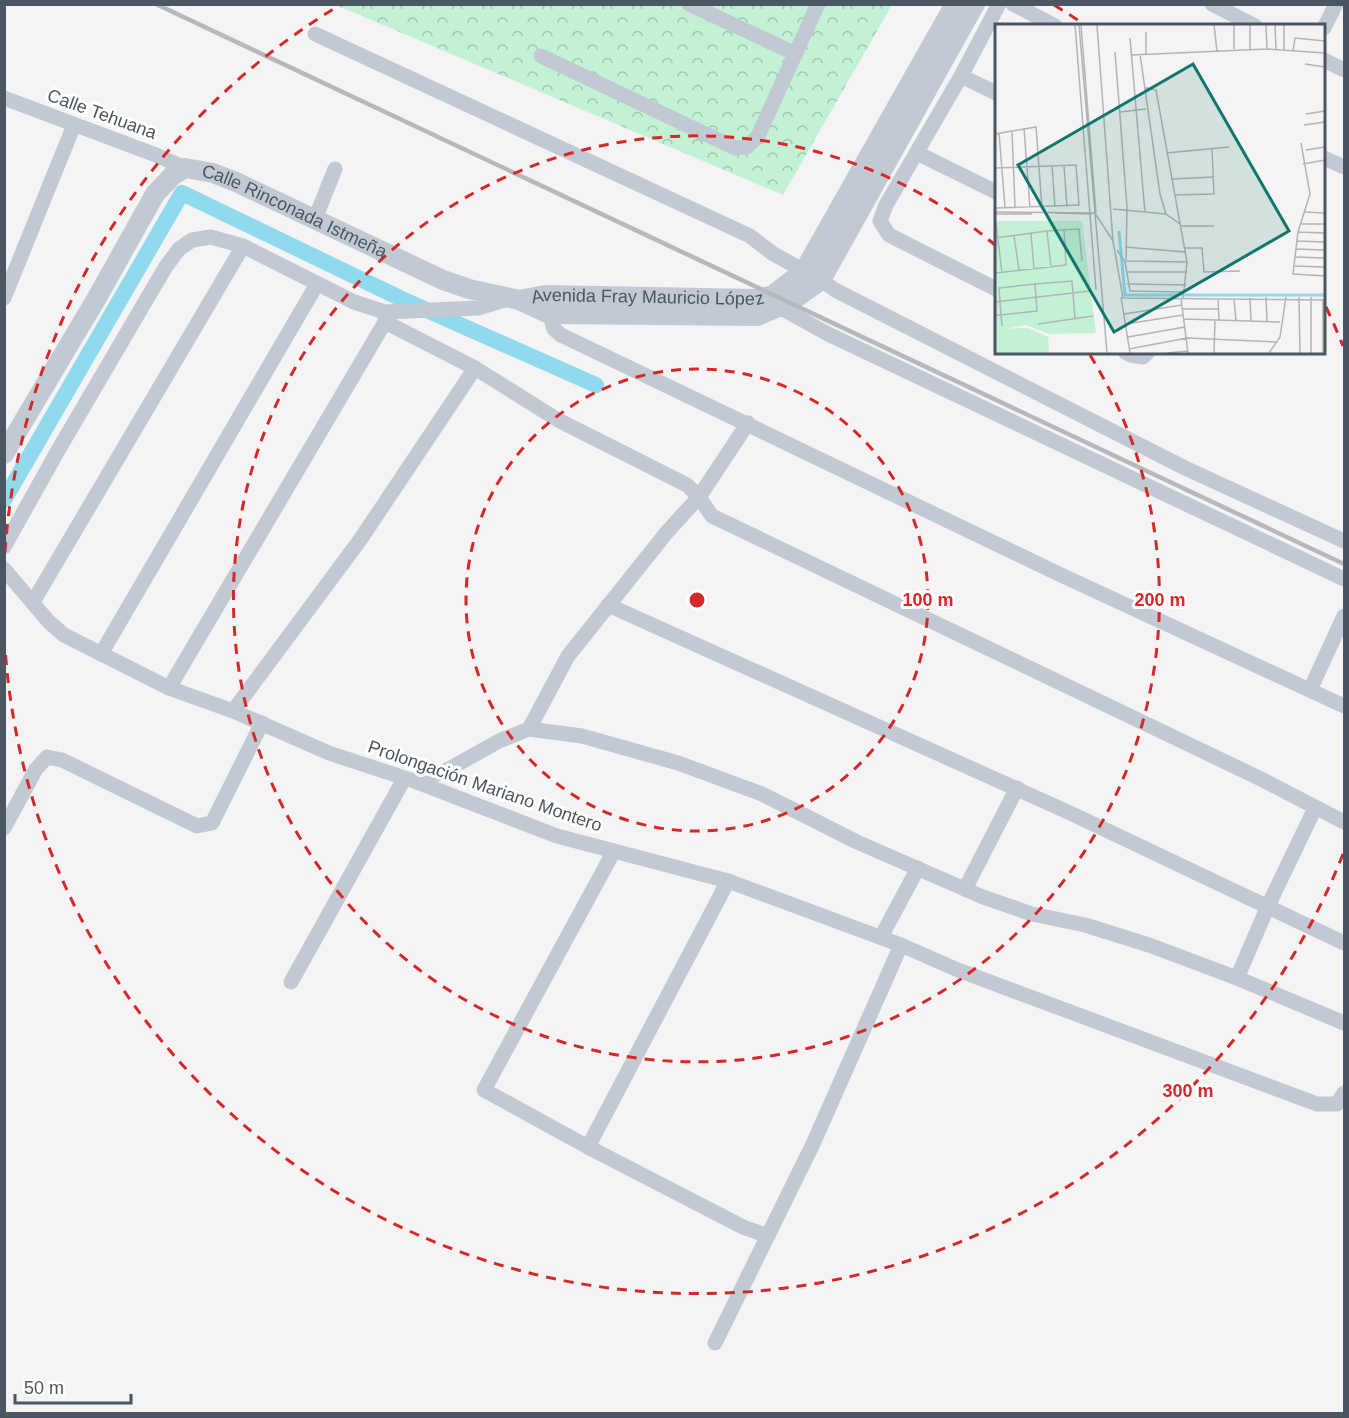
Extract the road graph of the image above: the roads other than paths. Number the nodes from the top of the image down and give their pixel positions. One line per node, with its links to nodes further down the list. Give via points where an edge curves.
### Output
1 (689, 4): 13 (street)
2 (818, 4): 13 (street)
3 (955, 4): 29 (street, Avenida Fray Mauricio López)
4 (975, 4): 29 (street, Avenida Fray Mauricio López)
5 (999, 4): 17 (street)
6 (1013, 4): 9 (street)
7 (1212, 4): 10 (street)
8 (1336, 4): 11 (street)
9 (1051, 24)
10 (1251, 24)
11 (1325, 24)
12 (315, 34): 29 (street, via 750,236)
13 (796, 54): 14 (street, via 758,136 747,147 735,148)
14 (541, 56)
15 (1325, 61): 16 (street)
16 (1344, 70)
17 (961, 76): 18 (street); 21 (street)
18 (995, 93)
19 (6, 102): 20 (street, Calle Tehuana)
20 (74, 125): 24 (street, Calle Tehuana); 32 (street)
21 (917, 153): 26 (street); 31 (street, via 880,221 889,235)
22 (1325, 159): 23 (street)
23 (1344, 167)
24 (185, 168): 27 (street, Calle Rinconada Istmeña, via 236,182); 39 (street, Calle Rinconada Istmeña, via 155,194)
25 (335, 169): 27 (street)
26 (995, 192)
27 (315, 219): 33 (street, Calle Rinconada Istmeña, via 442,280)
28 (243, 246): 30 (street); 42 (street, via 211,237 192,240 179,249); 45 (street)
29 (813, 275): 34 (street, Avenida Fray Mauricio López, via 790,302); 41 (street, via 835,290 1185,468)
30 (317, 284): 36 (street); 48 (street)
31 (995, 288)
32 (4, 298)
33 (515, 299): 35 (street, Avenida Fray Mauricio López); 36 (street, via 478,308 403,312)
34 (771, 302): 35 (street, Avenida Fray Mauricio López, via 756,316); 44 (street, via 828,334)
35 (547, 305): 38 (street, via 554,329 561,335)
36 (385, 317): 37 (street); 49 (street)
37 (475, 368): 40 (street, via 558,420 687,485); 52 (street, via 360,540)
38 (748, 423): 40 (street); 50 (street)
39 (4, 454)
40 (699, 497): 46 (street); 57 (street, via 712,516)
41 (1344, 541)
42 (4, 547)
43 (4, 568): 45 (street, Prolongación Mariano Montero)
44 (1344, 579)
45 (33, 602): 48 (street, Prolongación Mariano Montero, via 64,635)
46 (608, 605): 54 (street, via 568,656); 56 (street)
47 (1344, 615): 50 (street)
48 (101, 654): 49 (street, Prolongación Mariano Montero)
49 (169, 688): 52 (street, Prolongación Mariano Montero)
50 (1310, 690): 51 (street)
51 (1344, 706)
52 (233, 711): 53 (street, Prolongación Mariano Montero)
53 (262, 723): 55 (street, Prolongación Mariano Montero, via 329,753); 59 (street, via 212,823 197,826 62,760 47,757 36,769)
54 (528, 729): 55 (street, via 449,769); 61 (street, via 582,736 678,763 762,794)
55 (411, 781): 60 (street, Prolongación Mariano Montero, via 557,836); 69 (street)
56 (1017, 789): 63 (street); 64 (street)
57 (1315, 808): 58 (street); 64 (street)
58 (1344, 822)
59 (4, 828)
60 (614, 851): 62 (street, Prolongación Mariano Montero); 72 (street, via 484,1090)
61 (918, 868): 63 (street); 65 (street)
62 (728, 881): 65 (street, Prolongación Mariano Montero); 72 (street)
63 (965, 889): 68 (street, via 1032,914 1149,945)
64 (1268, 906): 66 (street); 68 (street)
65 (881, 937): 67 (street, Prolongación Mariano Montero)
66 (1344, 943)
67 (901, 945): 71 (street, Prolongación Mariano Montero, via 958,970 1317,1104 1337,1104); 73 (street)
68 (1237, 978): 70 (street)
69 (291, 982)
70 (1344, 1023)
71 (1344, 1093)
72 (588, 1147): 73 (street, via 743,1227)
73 (768, 1236): 74 (street)
74 (715, 1343)

